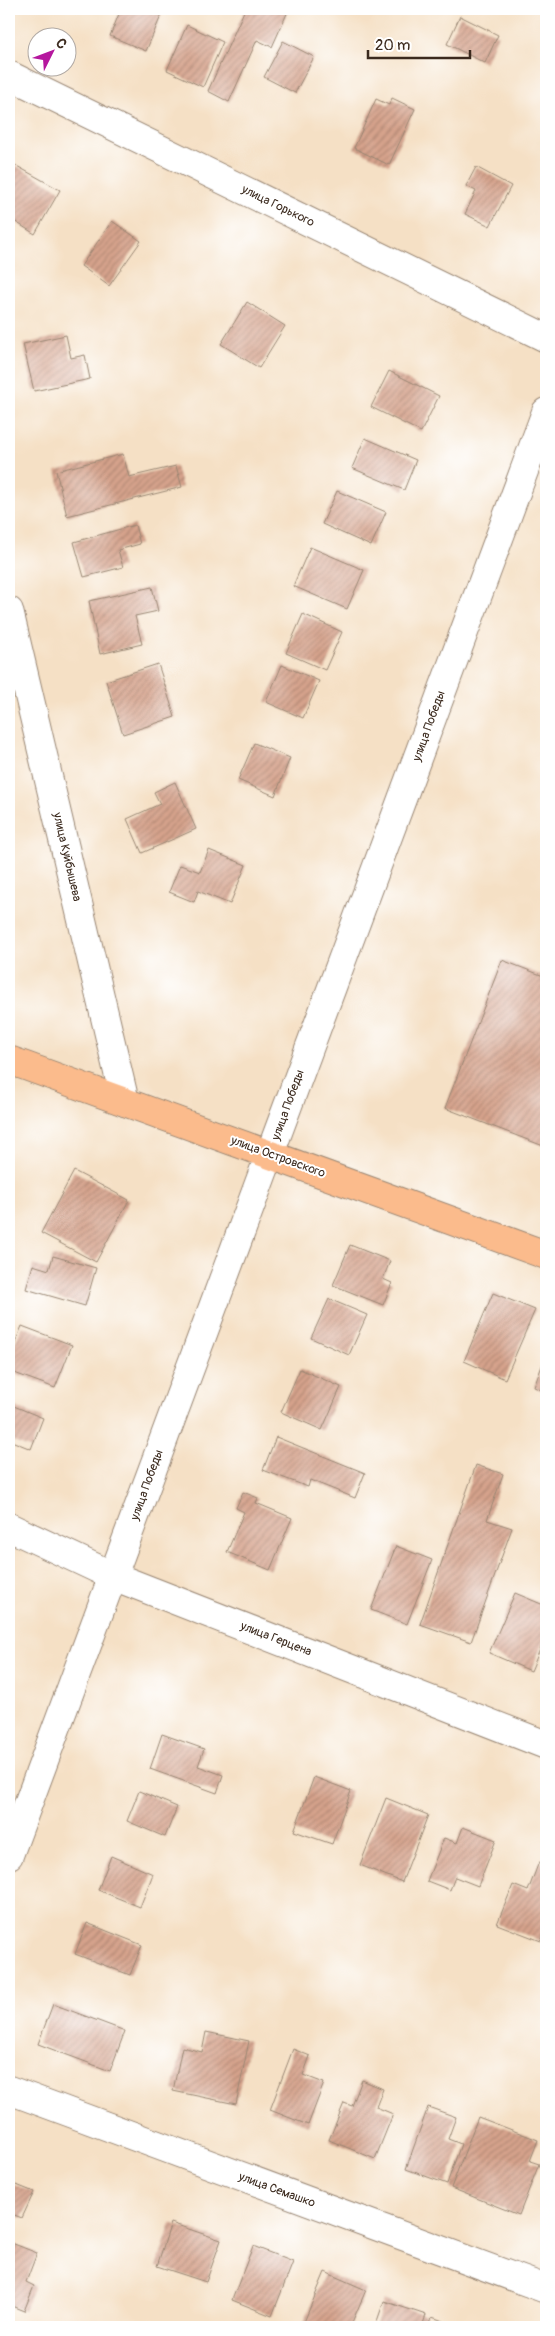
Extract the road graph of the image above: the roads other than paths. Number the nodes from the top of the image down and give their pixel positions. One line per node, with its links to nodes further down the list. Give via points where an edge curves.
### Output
1 (9, 75): 2 (street, улица Горького)
2 (546, 338)
3 (546, 412): 7 (street, улица Победы)
4 (9, 612): 6 (street, улица Куйбышева)
5 (9, 1060): 6 (main road, улица Островского)
6 (125, 1102): 7 (main road, улица Островского)
7 (270, 1154): 8 (main road, улица Островского); 10 (street, улица Победы)
8 (546, 1255)
9 (9, 1526): 10 (street, улица Герцена)
10 (113, 1576): 11 (street, улица Герцена); 12 (street, улица Победы)
11 (546, 1745)
12 (9, 1855)
13 (9, 2090): 14 (street, улица Семашко)
14 (546, 2289)

